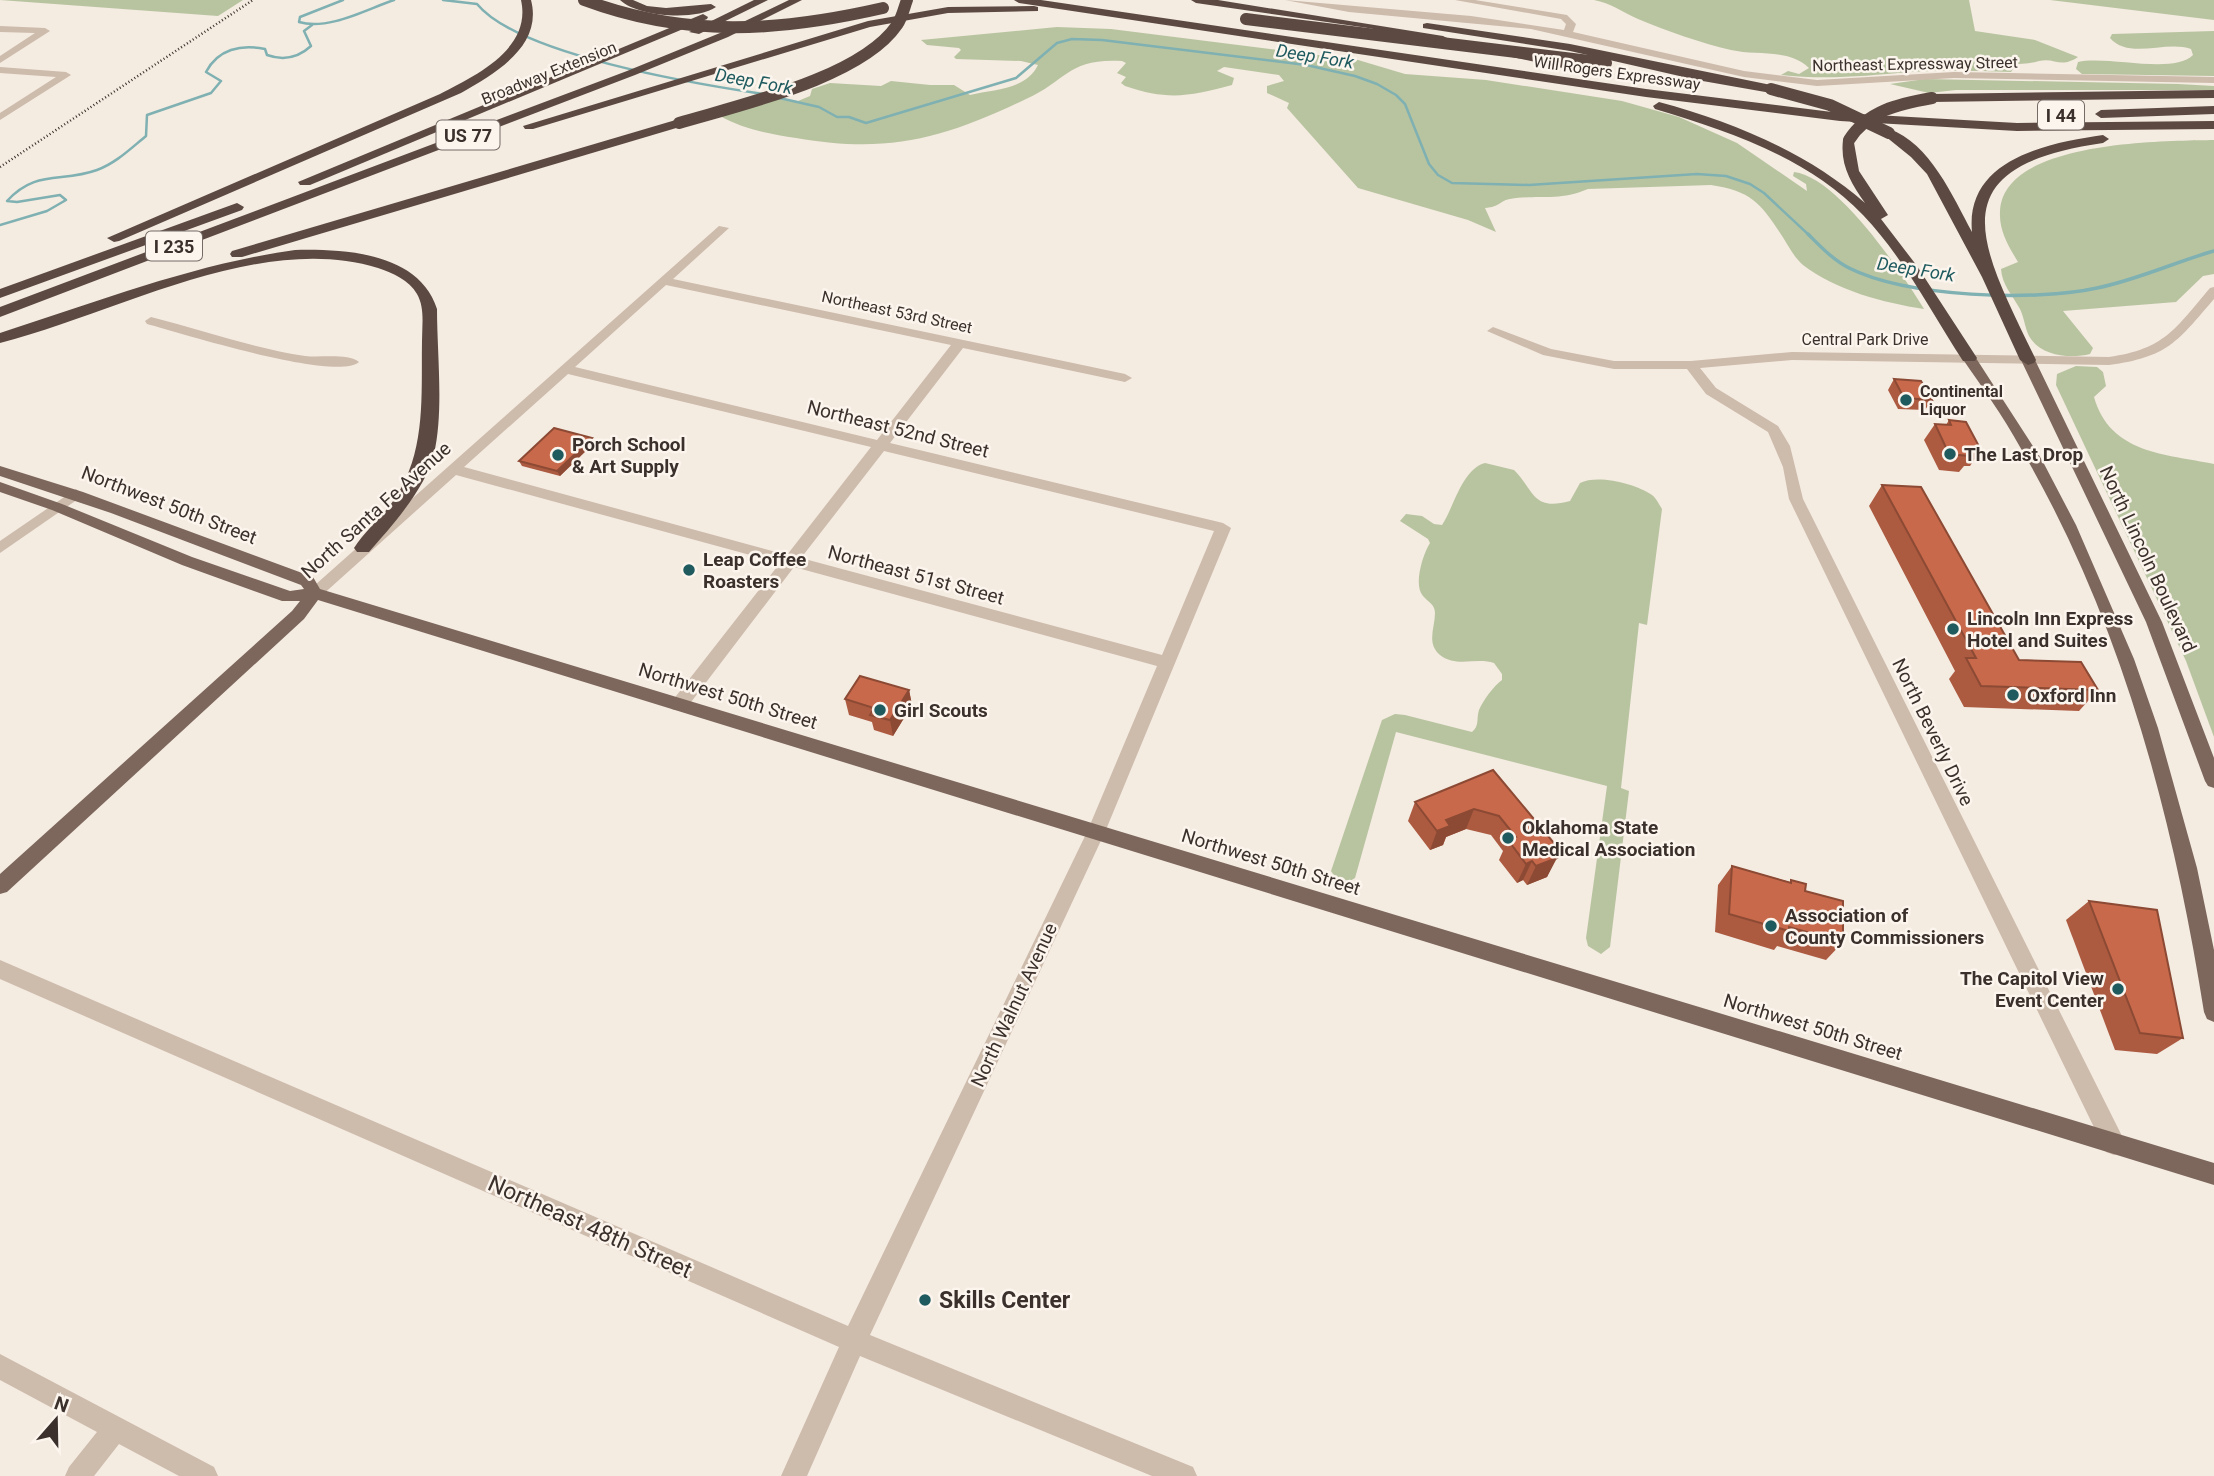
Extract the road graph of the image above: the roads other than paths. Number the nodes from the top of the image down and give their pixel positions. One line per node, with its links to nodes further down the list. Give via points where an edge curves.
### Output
1 (584, 0): 15 (highway, bridge, via 642,19 720,27 797,24)
2 (625, 0): 13 (highway, via 640,8 663,11)
3 (762, 0): 26 (highway, Broadway Extension / US 77, via 664,45)
4 (797, 0): 34 (highway, Broadway Extension / US 77, via 685,51)
5 (908, 0): 15 (highway); 46 (highway, bridge, via 900,24 875,48 793,87 273,242)
6 (916, 0): 15 (highway, bridge)
7 (1019, 0): 16 (highway, Will Rogers Expressway / I 44)
8 (1066, 0): 16 (highway, Will Rogers Expressway / I 44)
9 (1196, 0): 19 (highway)
10 (1289, 0): 14 (street, Northeast Expressway Street)
11 (1459, 0): 21 (street, via 1564,17 1571,24)
12 (528, 2): 40 (highway, via 530,17 520,41 501,61 444,97)
13 (731, 3): 26 (highway)
14 (1348, 4): 21 (street, Northeast Expressway Street)
15 (883, 8)
16 (1100, 9): 17 (highway); 24 (highway, Will Rogers Expressway / I 44); 28 (highway, Will Rogers Expressway / I 44); 34 (highway, via 931,12 868,24)
17 (1183, 12)
18 (1197, 13): 25 (highway, bridge)
19 (1292, 13): 25 (highway, via 1523,39); 28 (highway)
20 (0, 29): 22 (street, via 45,31)
21 (1568, 33): 27 (street, Northeast Expressway Street, via 1701,66 1814,83 1954,75)
22 (0, 60)
23 (0, 70): 31 (street, via 66,75)
24 (1538, 77): 33 (highway, Will Rogers Expressway / I 44, via 1840,117 2017,127); 37 (highway, via 1661,106 1750,137 1824,178)
25 (1711, 78): 38 (highway, bridge, via 1830,105 1889,133 1933,172)
26 (566, 79): 35 (highway, Broadway Extension / US 77, via 491,115)
27 (2214, 80)
28 (1702, 93): 30 (highway, Will Rogers Expressway / I 44, via 1954,113)
29 (2214, 94): 37 (highway, bridge, via 1932,97 1876,113 1859,125 1849,140 1849,163)
30 (2214, 110)
31 (0, 117)
32 (2214, 125): 33 (highway, Will Rogers Expressway)
33 (2159, 128): 38 (highway, via 2050,149 2024,158 1997,176 1982,195 1978,218)
34 (348, 181): 43 (highway, I 235)
35 (305, 182): 42 (highway, I 235)
36 (723, 228): 39 (street, North Santa Fe Avenue)
37 (1888, 234): 48 (highway)
38 (1989, 277): 49 (highway)
39 (663, 281): 47 (street, Northeast 53rd Street); 52 (street, North Santa Fe Avenue)
40 (0, 287)
41 (2214, 290): 49 (street, Central Park Drive, via 2174,340 2152,354 2109,361)
42 (0, 294)
43 (0, 312)
44 (151, 321): 50 (street, via 295,357 330,364)
45 (1493, 331): 51 (street, Central Park Drive, via 1581,360)
46 (0, 337): 62 (highway, via 255,261 339,256 405,274 422,289 430,309 428,444 407,495)
47 (960, 343): 53 (street, Northeast 53rd Street); 54 (street)
48 (1969, 358): 49 (street, Central Park Drive); 51 (street, Central Park Drive, via 1792,356); 71 (main road, via 2034,458 2114,627 2148,720 2170,799)
49 (2028, 360): 67 (main road, North Lincoln Boulevard, via 2154,622)
50 (352, 362)
51 (1691, 365): 72 (street, North Beverly Drive, via 1711,391 1773,429 1783,446 1796,499)
52 (565, 369): 54 (street, Northeast 52nd Street); 55 (street, North Santa Fe Avenue)
53 (1125, 378)
54 (880, 444): 60 (street, Northeast 52nd Street); 63 (street)
55 (452, 469): 62 (street, North Santa Fe Avenue); 63 (street, Northeast 51st Street)
56 (0, 471): 58 (main road, Northwest 50th Street)
57 (0, 486): 59 (main road, Northwest 50th Street)
58 (76, 494): 59 (street); 64 (main road, Northwest 50th Street, via 307,581)
59 (57, 507): 61 (street); 64 (main road, Northwest 50th Street, via 288,597)
60 (1223, 528): 65 (street, North Walnut Avenue)
61 (0, 548)
62 (363, 548): 64 (street, North Santa Fe Avenue)
63 (792, 561): 65 (street, Northeast 51st Street); 66 (street)
64 (314, 593): 66 (main road, Northwest 50th Street); 69 (main road, North Santa Fe Avenue, via 298,615)
65 (1168, 663): 68 (street, North Walnut Avenue)
66 (679, 705): 68 (main road, Northwest 50th Street)
67 (2214, 781)
68 (1096, 832): 72 (main road, Northwest 50th Street); 74 (street, North Walnut Avenue)
69 (0, 886)
70 (0, 969): 74 (street, Northeast 48th Street)
71 (2214, 1012)
72 (2114, 1144): 73 (main road, Northwest 50th Street)
73 (2214, 1174)
74 (854, 1342): 79 (street, North Walnut Avenue); 80 (street, Northeast 48th Street)
75 (0, 1366): 76 (street)
76 (115, 1429): 77 (street); 78 (street)
77 (78, 1476)
78 (205, 1476)
79 (794, 1476)
80 (1184, 1476)

